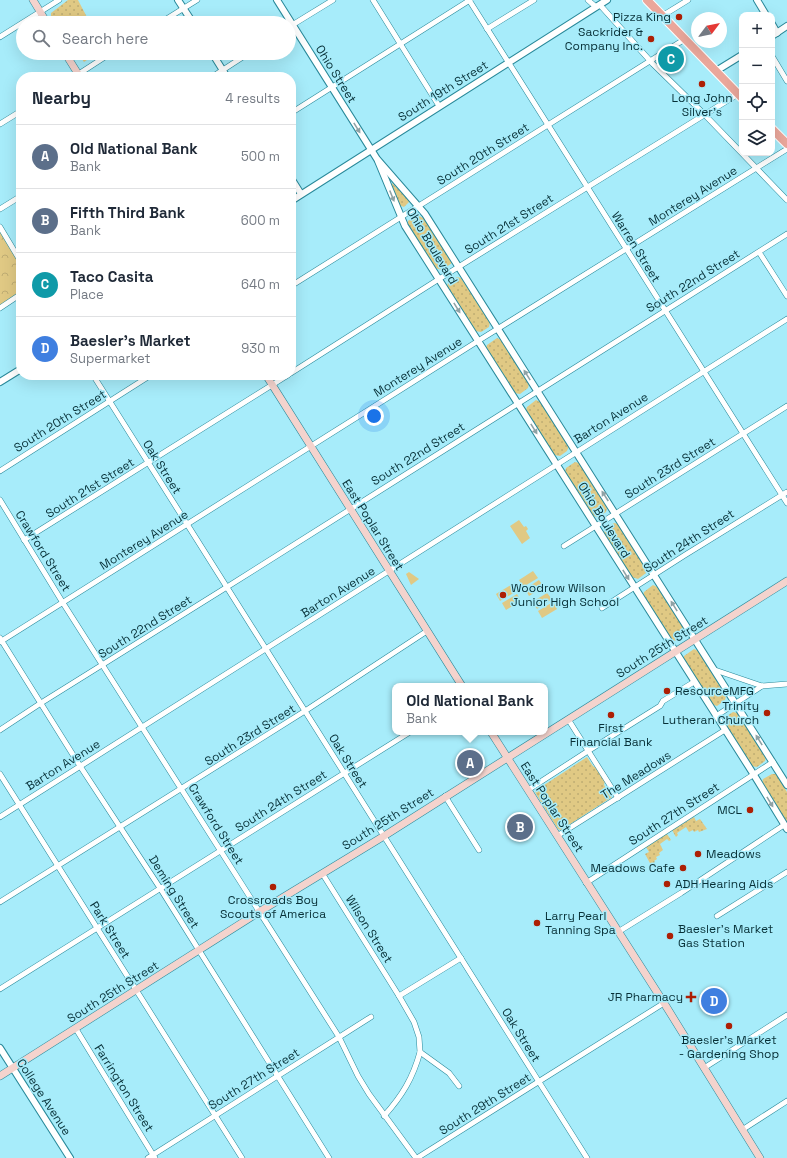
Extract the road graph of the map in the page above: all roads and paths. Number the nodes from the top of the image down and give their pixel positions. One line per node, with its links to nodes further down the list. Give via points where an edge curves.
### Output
1 (33, 0): 17 (main road)
2 (59, 0): 17 (street)
3 (178, 0): 16 (street)
4 (197, 0): 16 (street)
5 (277, 0): 23 (street, Ohio Street)
6 (333, 0): 25 (street)
7 (373, 0): 33 (street)
8 (469, 0): 28 (street, Warren Street); 33 (street)
9 (534, 0): 28 (street)
10 (588, 0): 15 (street)
11 (607, 0): 15 (street, South 19th Street)
12 (647, 0): 24 (main road)
13 (688, 0): 24 (street)
14 (757, 0): 18 (street)
15 (598, 6): 39 (street); 41 (street, South 19th Street)
16 (184, 9): 21 (street); 22 (street)
17 (40, 11): 19 (street); 20 (main road)
18 (764, 12)
19 (32, 16)
20 (43, 16)
21 (172, 16)
22 (188, 16)
23 (286, 16)
24 (662, 16): 32 (main road)
25 (296, 23)
26 (787, 26): 30 (street)
27 (16, 27): 31 (street)
28 (487, 29): 41 (street, Warren Street)
29 (296, 34): 48 (street, Ohio Street)
30 (775, 34)
31 (0, 37)
32 (685, 39): 39 (street, South 20th Street); 43 (main road)
33 (401, 44): 48 (street); 51 (street)
34 (739, 57): 43 (street)
35 (69, 60): 44 (main road)
36 (101, 60): 45 (street)
37 (217, 60): 42 (street)
38 (238, 60): 42 (street)
39 (650, 61): 54 (street); 56 (street, South 20th Street)
40 (775, 61): 47 (street)
41 (509, 63): 51 (street, South 19th Street); 56 (street, Warren Street)
42 (223, 70): 46 (street)
43 (716, 71): 49 (main road)
44 (75, 72)
45 (83, 72)
46 (220, 72)
47 (787, 81)
48 (332, 88): 52 (street); 60 (street, Ohio Street, one-way to 60)
49 (739, 95)
50 (739, 96): 54 (street, South 21st Street)
51 (440, 106): 60 (street, South 19th Street)
52 (296, 110)
53 (16, 114): 55 (street)
54 (704, 114): 62 (street); 64 (street, South 21st Street)
55 (0, 124)
56 (548, 125): 64 (street, Warren Street); 69 (street, South 20th Street)
57 (775, 132): 58 (main road)
58 (787, 144)
59 (787, 148): 62 (street, Monterey Avenue)
60 (371, 149): 61 (street, Ohio Street); 65 (street, South 19th Street)
61 (377, 159): 69 (street, Ohio Boulevard); 71 (street, Ohio Boulevard, one-way to 71)
62 (756, 168): 68 (street); 74 (street, Monterey Avenue)
63 (296, 186): 65 (street)
64 (587, 187): 74 (street, Warren Street); 77 (street, South 21st Street)
65 (301, 194): 66 (street, South 19th Street)
66 (296, 198)
67 (16, 199): 70 (street)
68 (787, 200)
69 (419, 205): 71 (street, South 20th Street); 77 (street, Ohio Boulevard)
70 (0, 209)
71 (400, 216): 78 (street, Ohio Boulevard); 79 (street, South 20th Street)
72 (0, 227): 76 (street)
73 (787, 234): 75 (street, South 22nd Street)
74 (626, 250): 83 (street, Warren Street); 85 (street, Monterey Avenue)
75 (759, 252): 80 (street); 83 (street, South 22nd Street)
76 (16, 254)
77 (460, 267): 78 (street, South 21st Street); 85 (street, Ohio Boulevard)
78 (439, 279): 86 (street, Ohio Boulevard, one-way to 86); 87 (street, South 21st Street)
79 (296, 283)
80 (787, 296)
81 (16, 297): 82 (street)
82 (0, 308)
83 (665, 311): 89 (street, Warren Street); 96 (street, South 22nd Street)
84 (787, 320): 89 (street, Barton Avenue)
85 (498, 329): 86 (street, Monterey Avenue); 96 (street, Ohio Boulevard, one-way to 85)
86 (478, 341): 98 (street, Ohio Boulevard); 101 (street, Monterey Avenue)
87 (296, 370)
88 (16, 372): 94 (street)
89 (704, 372): 100 (street, Warren Street); 102 (street, Barton Avenue)
90 (96, 380): 97 (street, Oak Street)
91 (143, 380): 97 (street, South 20th Street)
92 (269, 380): 95 (main road, East Poplar Street)
93 (280, 380): 95 (street, South 21st Street)
94 (0, 382)
95 (272, 385): 101 (main road, East Poplar Street); 103 (street, South 21st Street)
96 (537, 391): 98 (street, South 22nd Street); 102 (street, Ohio Boulevard)
97 (110, 402): 103 (street, Oak Street); 105 (street, South 20th Street)
98 (518, 403): 104 (street, Ohio Boulevard, one-way to 104); 110 (street, South 22nd Street)
99 (787, 406): 100 (street, South 23rd Street)
100 (743, 434): 107 (street, Warren Street); 111 (street, South 23rd Street)
101 (311, 447): 110 (main road, East Poplar Street); 112 (street, Monterey Avenue)
102 (576, 452): 104 (street, Barton Avenue); 111 (street, Ohio Boulevard, one-way to 102)
103 (148, 463): 112 (street, Oak Street); 114 (street, South 21st Street)
104 (556, 464): 113 (street, Ohio Boulevard); 116 (street, Barton Avenue)
105 (0, 471)
106 (787, 492): 107 (street, South 24th Street)
107 (782, 495): 109 (street, Warren Street); 117 (street, South 24th Street)
108 (0, 500): 114 (street, Crawford Street)
109 (787, 503)
110 (350, 510): 116 (main road, East Poplar Street); 119 (street, South 22nd Street)
111 (616, 513): 113 (street, South 23rd Street); 117 (street, Ohio Boulevard)
112 (187, 524): 119 (street, Oak Street); 121 (street, Monterey Avenue)
113 (596, 526): 115 (street, South 23rd Street); 120 (street, Ohio Boulevard, one-way to 120)
114 (24, 540): 121 (street, Crawford Street)
115 (564, 546)
116 (389, 571): 123 (main road, East Poplar Street); 126 (street, Barton Avenue)
117 (655, 575): 120 (street, South 24th Street); 124 (street, Ohio Boulevard, one-way to 117)
118 (787, 581): 124 (main road, South 25th Street)
119 (227, 587): 126 (street, Oak Street); 128 (street, South 22nd Street)
120 (635, 588): 122 (street, South 24th Street); 127 (street, Ohio Boulevard)
121 (63, 603): 125 (street, Monterey Avenue); 128 (street, Crawford Street)
122 (602, 608)
123 (427, 632): 131 (main road, East Poplar Street); 136 (street, South 23rd Street)
124 (695, 639): 127 (main road, South 25th Street); 129 (street, Ohio Boulevard)
125 (1, 641): 134 (street, Deming Street)
126 (266, 650): 136 (street, Oak Street); 139 (street, Barton Avenue)
127 (675, 651): 130 (street, Ohio Boulevard); 138 (main road, South 25th Street)
128 (103, 665): 134 (street, South 22nd Street); 139 (street, Crawford Street)
129 (714, 670): 133 (street); 135 (street, Ohio Boulevard)
130 (694, 682): 137 (street, Ohio Boulevard); 146 (street)
131 (460, 683)
132 (787, 684): 133 (street)
133 (762, 686): 135 (street)
134 (41, 703): 140 (street, South 22nd Street); 149 (street, Deming Street)
135 (736, 703): 137 (street); 148 (street, Ohio Boulevard, one-way to 135)
136 (305, 711): 151 (street, Oak Street); 154 (street, South 23rd Street)
137 (716, 716): 141 (street, Ohio Boulevard)
138 (568, 719): 142 (main road, South 25th Street); 146 (street)
139 (142, 727): 149 (street, Barton Avenue); 154 (street, Crawford Street)
140 (0, 730)
141 (725, 730): 152 (street, Ohio Boulevard); 157 (street, The Meadows)
142 (548, 732)
143 (405, 735): 151 (street, South 24th Street)
144 (493, 735): 147 (main road, East Poplar Street)
145 (543, 735): 147 (main road, South 25th Street)
146 (588, 751): 155 (street); 157 (street)
147 (507, 758): 155 (main road, East Poplar Street); 156 (main road, South 25th Street)
148 (773, 762): 152 (street, South 27th Street); 153 (street, Ohio Boulevard)
149 (80, 766): 158 (street, Barton Avenue); 160 (street, Deming Street)
150 (0, 774): 158 (street, Park Street)
151 (344, 774): 162 (street, Oak Street); 164 (street, South 24th Street)
152 (754, 775): 161 (street, Ohio Boulevard, one-way to 161); 169 (street, South 27th Street)
153 (787, 785)
154 (182, 789): 160 (street, South 23rd Street); 164 (street, Crawford Street)
155 (528, 790): 163 (main road, East Poplar Street)
156 (445, 796): 162 (main road, South 25th Street); 165 (street)
157 (618, 798): 163 (street, The Meadows)
158 (19, 805): 159 (street, Barton Avenue); 166 (street, Park Street)
159 (0, 817)
160 (120, 827): 166 (street, South 23rd Street); 170 (street, Deming Street)
161 (786, 827): 175 (street)
162 (384, 836): 168 (main road, South 25th Street); 177 (street, Oak Street)
163 (557, 836): 169 (main road, East Poplar Street)
164 (221, 850): 170 (street, South 24th Street); 172 (street, Crawford Street)
165 (479, 850)
166 (58, 866): 171 (street, South 23rd Street); 174 (street, Park Street)
167 (787, 872): 173 (street)
168 (322, 873): 172 (main road, South 25th Street); 180 (street, Wilson Street)
169 (586, 883): 175 (main road, East Poplar Street)
170 (160, 888): 174 (street, South 24th Street); 176 (street, Deming Street)
171 (0, 902)
172 (259, 912): 176 (main road, South 25th Street); 185 (street, Crawford Street)
173 (716, 916)
174 (97, 928): 178 (street, South 24th Street); 179 (street, Park Street)
175 (618, 932): 181 (main road, East Poplar Street)
176 (198, 951): 179 (main road, South 25th Street); 191 (street, Deming Street)
177 (461, 958): 180 (street); 192 (street, Oak Street)
178 (0, 989)
179 (137, 990): 184 (main road, South 25th Street); 195 (street, Park Street)
180 (399, 996): 187 (street, Wilson Street, via 414,1022)
181 (664, 1003): 189 (main road, East Poplar Street); 192 (street, South 29th Street)
182 (787, 1015): 189 (street)
183 (371, 1017): 185 (street, South 27th Street)
184 (76, 1029): 188 (main road, South 25th Street); 198 (street, Farrington Street)
185 (339, 1037): 191 (street, South 27th Street); 196 (street, Crawford Street, via 358,1076)
186 (0, 1048): 188 (street, College Avenue)
187 (420, 1052): 193 (street, via 449,1073); 196 (street, via 415,1070 406,1087)
188 (13, 1068): 190 (main road, South 25th Street); 199 (street, College Avenue)
189 (704, 1068): 197 (main road, East Poplar Street)
190 (0, 1076)
191 (278, 1076): 195 (street, South 27th Street); 202 (street, Deming Street)
192 (539, 1082): 203 (street, South 29th Street); 204 (street, Oak Street)
193 (459, 1086)
194 (787, 1101): 197 (street)
195 (215, 1115): 198 (street, South 27th Street); 201 (street, Park Street)
196 (384, 1116): 203 (street, Crawford Street)
197 (742, 1130): 205 (main road, East Poplar Street)
198 (154, 1156): 200 (street, South 27th Street)
199 (70, 1158)
200 (148, 1158)
201 (242, 1158)
202 (329, 1158)
203 (417, 1158)
204 (587, 1158)
205 (760, 1158)

